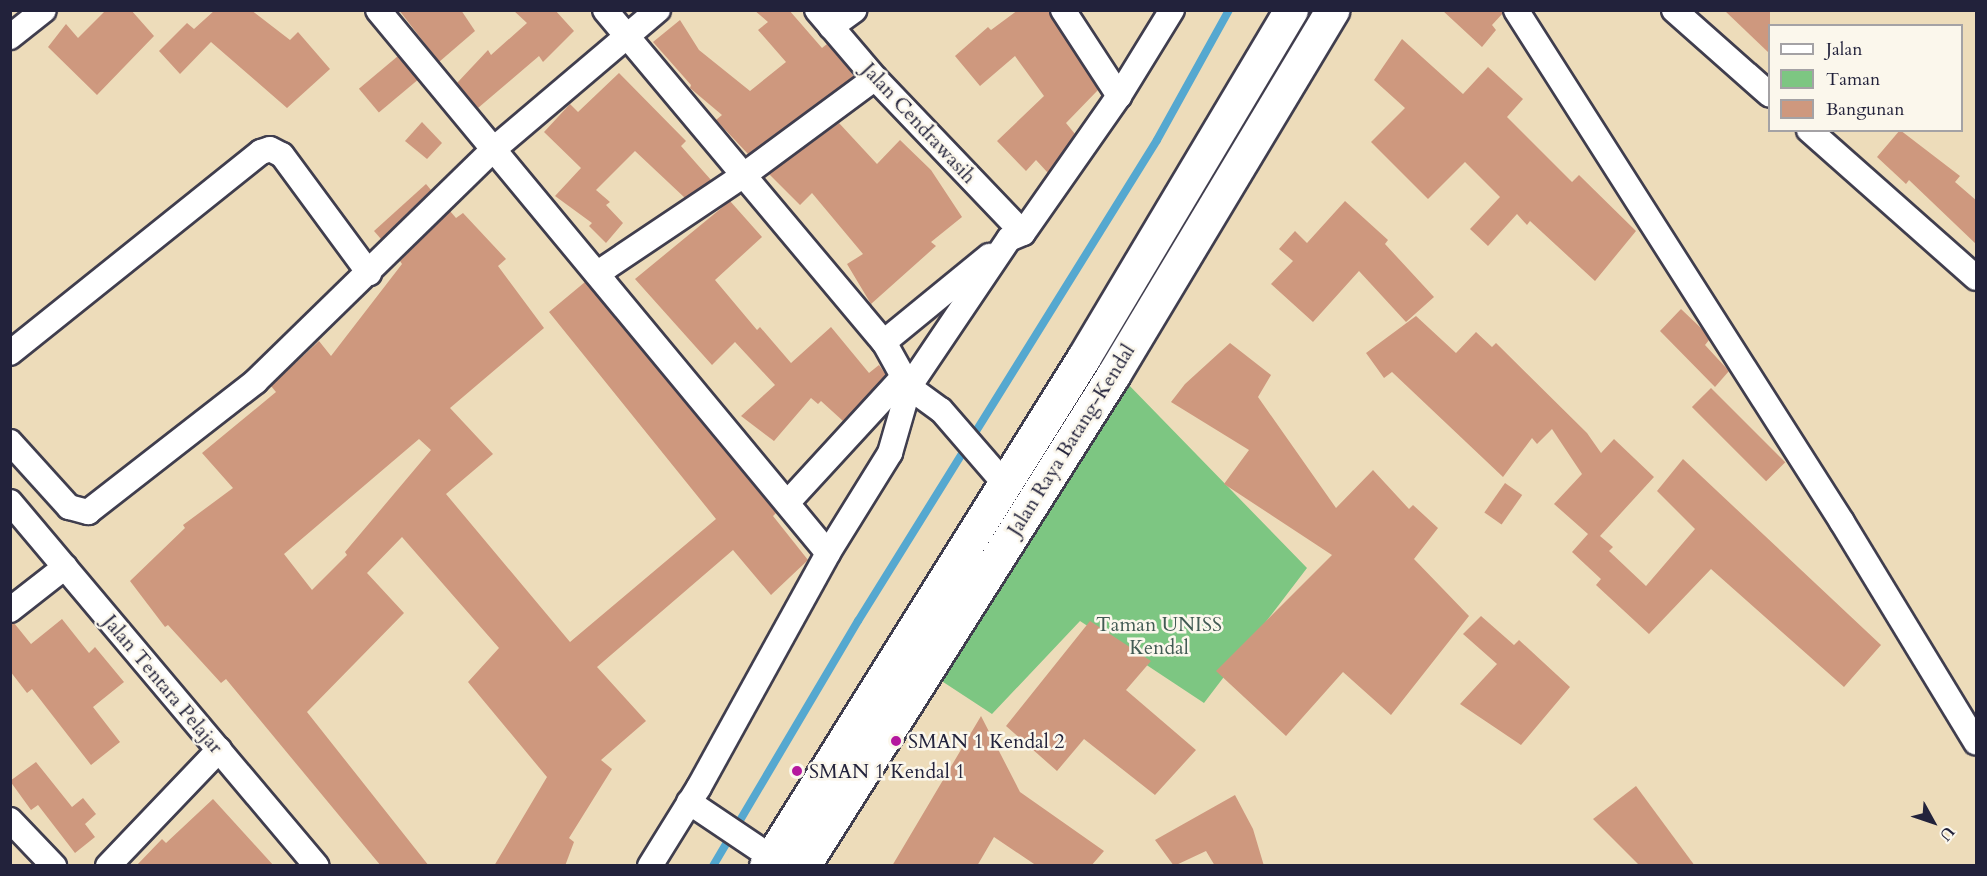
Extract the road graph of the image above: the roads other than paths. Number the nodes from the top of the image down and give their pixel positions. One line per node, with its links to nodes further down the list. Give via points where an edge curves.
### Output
1 (44, 10): 14 (street)
2 (378, 10): 19 (street)
3 (605, 10): 13 (street)
4 (658, 10): 13 (street)
5 (854, 10): 12 (street)
6 (1063, 10): 17 (street)
7 (1172, 10): 17 (street)
8 (1291, 10): 29 (highway, Jalan Raya Batang-Kendal)
9 (1332, 10): 44 (highway, Jalan Raya Batang-Kendal, via 1113,375)
10 (1516, 10): 35 (street, via 1842,522)
11 (1674, 10): 16 (street)
12 (824, 19): 15 (street, Jalan Cendrawasih)
13 (626, 36): 19 (street); 20 (street)
14 (10, 37)
15 (875, 78): 20 (street); 21 (street, Jalan Cendrawasih)
16 (1768, 93)
17 (1119, 96): 21 (street)
18 (1811, 132): 24 (street)
19 (494, 149): 22 (street); 23 (street)
20 (744, 175): 23 (street); 25 (street)
21 (1016, 236): 25 (street); 27 (street)
22 (369, 273): 26 (street, via 282,155 270,149 261,152); 28 (street, via 256,381 88,512 69,507)
23 (598, 273): 30 (street)
24 (1977, 279)
25 (884, 342): 27 (street)
26 (10, 353)
27 (906, 381): 29 (street, via 941,410); 30 (street); 32 (street, via 890,453)
28 (10, 442)
29 (1005, 484): 39 (highway, Jalan Raya Batang-Kendal)
30 (789, 501): 32 (street)
31 (10, 502): 33 (street, Jalan Tentara Pelajar)
32 (828, 553): 37 (street)
33 (65, 567): 34 (street); 36 (street, Jalan Tentara Pelajar)
34 (10, 610)
35 (1977, 742)
36 (219, 750): 41 (street); 42 (street, Jalan Tentara Pelajar)
37 (695, 807): 39 (street); 43 (street)
38 (10, 820): 40 (street)
39 (769, 861)
40 (54, 866)
41 (108, 866)
42 (316, 866)
43 (650, 866)
44 (803, 866)

